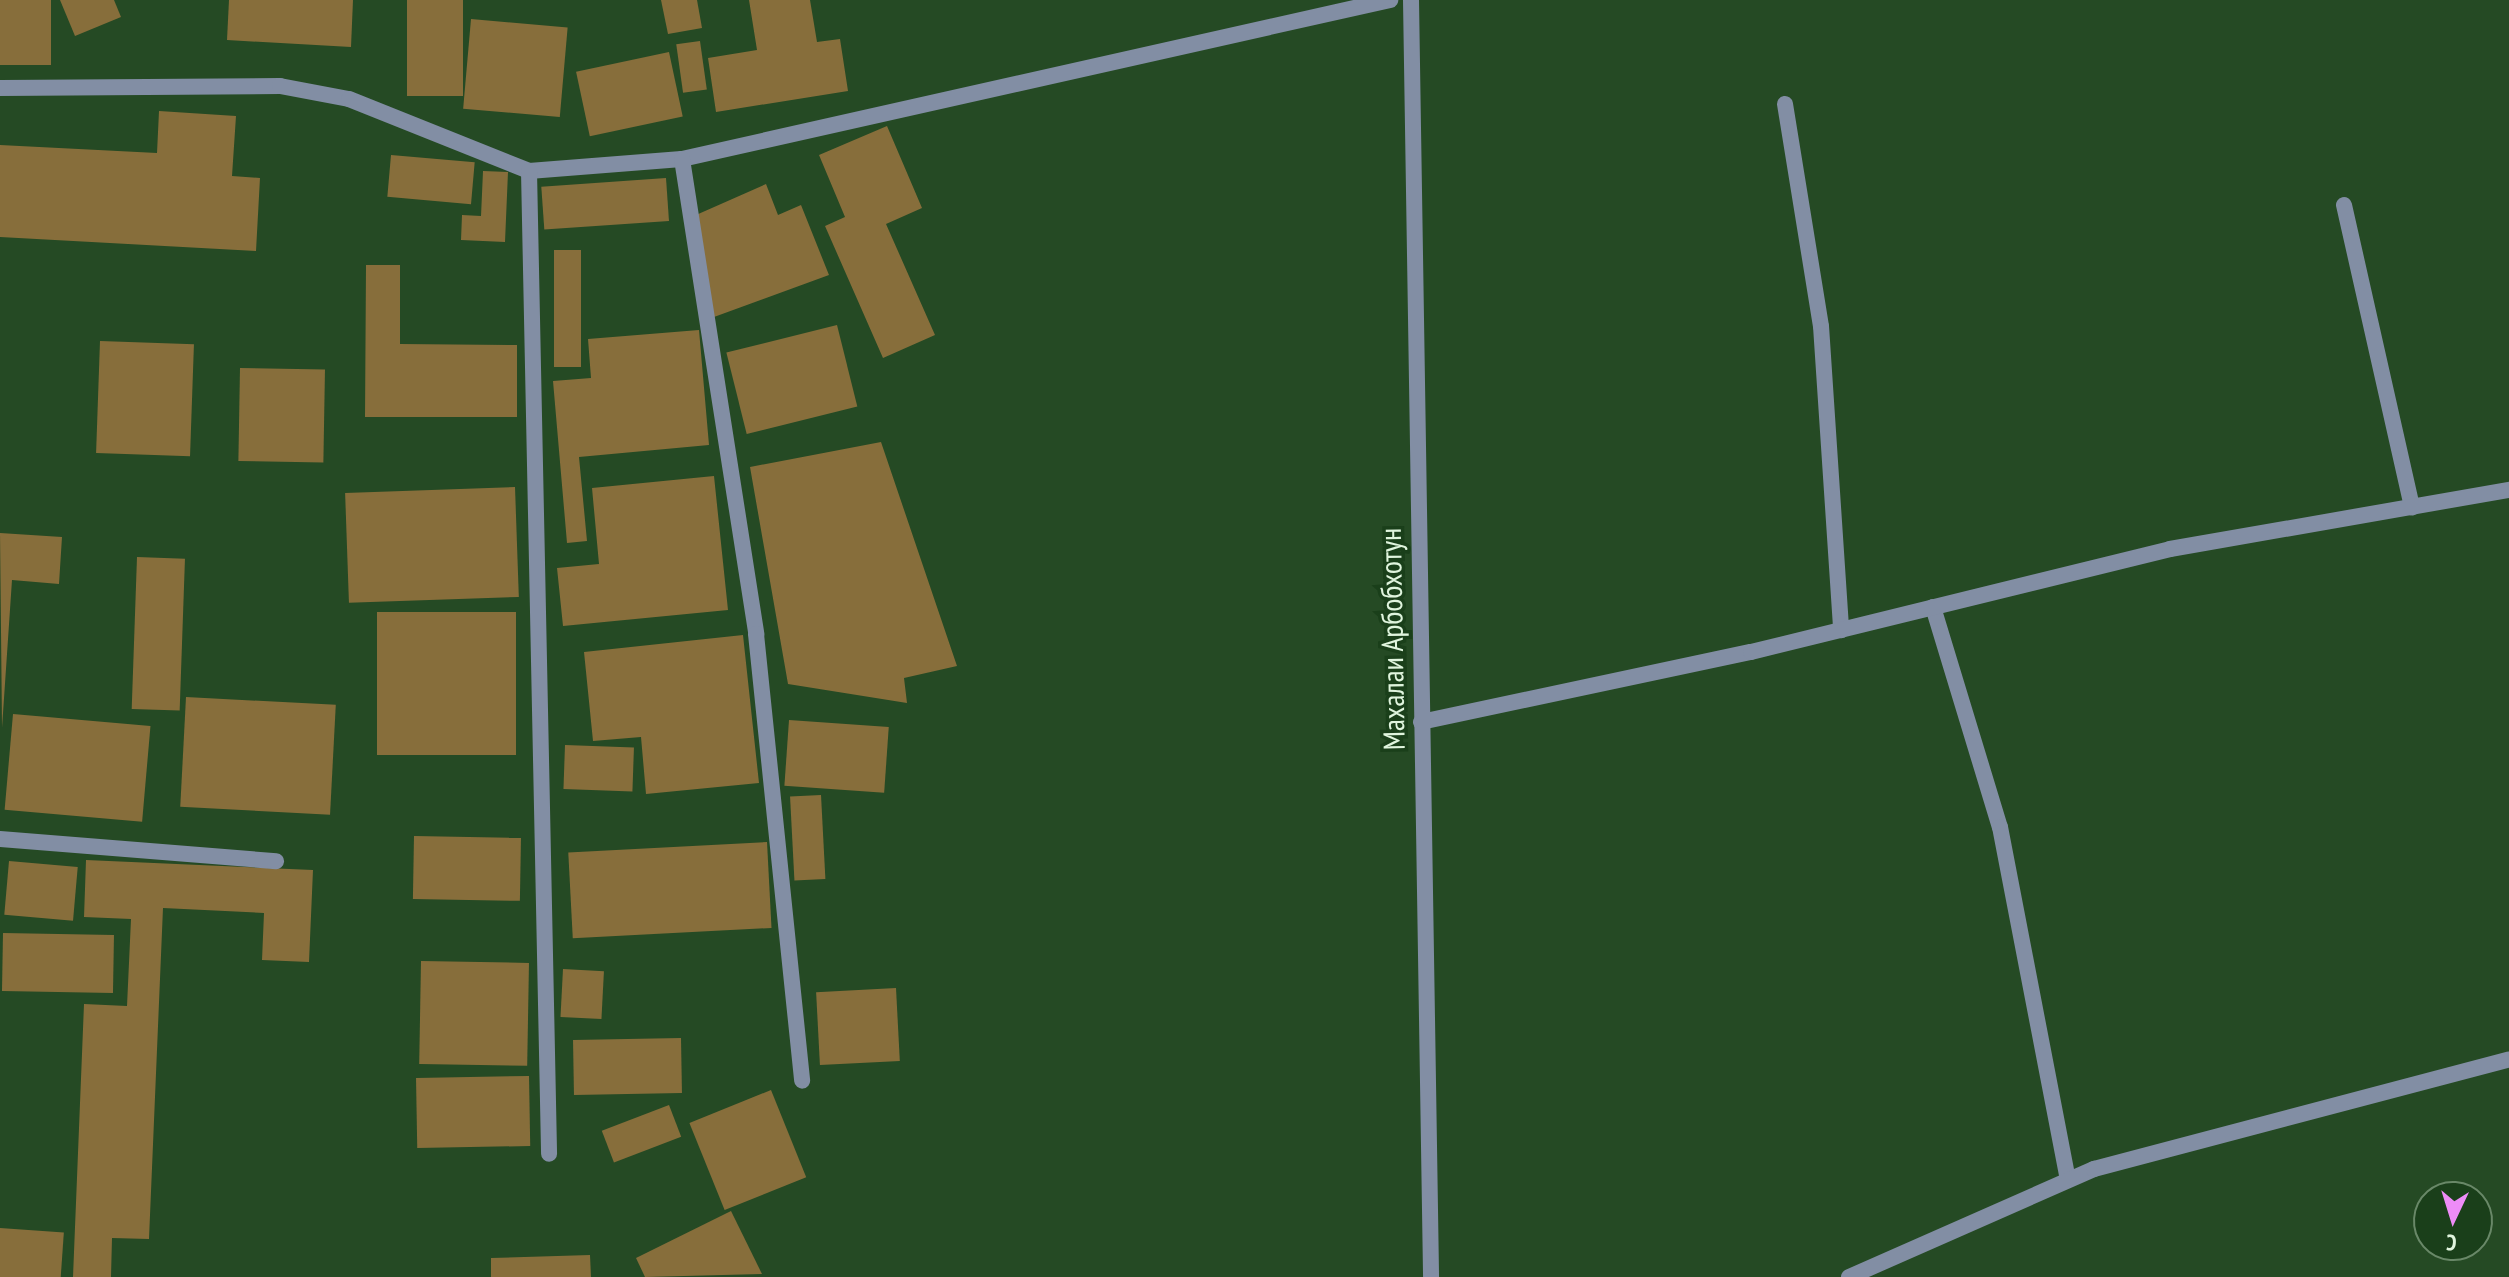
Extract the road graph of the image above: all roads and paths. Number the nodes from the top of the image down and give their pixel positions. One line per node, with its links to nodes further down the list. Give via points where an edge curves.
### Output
1 (1390, 0): 5 (street)
2 (1411, 0): 12 (street, Махалаи Арбобхотун)
3 (0, 88): 6 (street, via 280,86 349,99)
4 (1785, 104): 11 (street, via 1821,326)
5 (682, 159): 6 (street); 16 (street, via 756,634)
6 (529, 171): 17 (street)
7 (2344, 205): 9 (street)
8 (2509, 490): 9 (street)
9 (2412, 507): 10 (street, via 2170,549)
10 (1933, 607): 11 (street); 18 (street, via 2000,827)
11 (1841, 630): 12 (street)
12 (1421, 722): 19 (street, Махалаи Арбобхотун)
13 (0, 839): 14 (street)
14 (276, 861)
15 (2509, 1059): 18 (street)
16 (802, 1081)
17 (549, 1154)
18 (2068, 1180): 20 (street)
19 (1431, 1277)
20 (1849, 1277)

